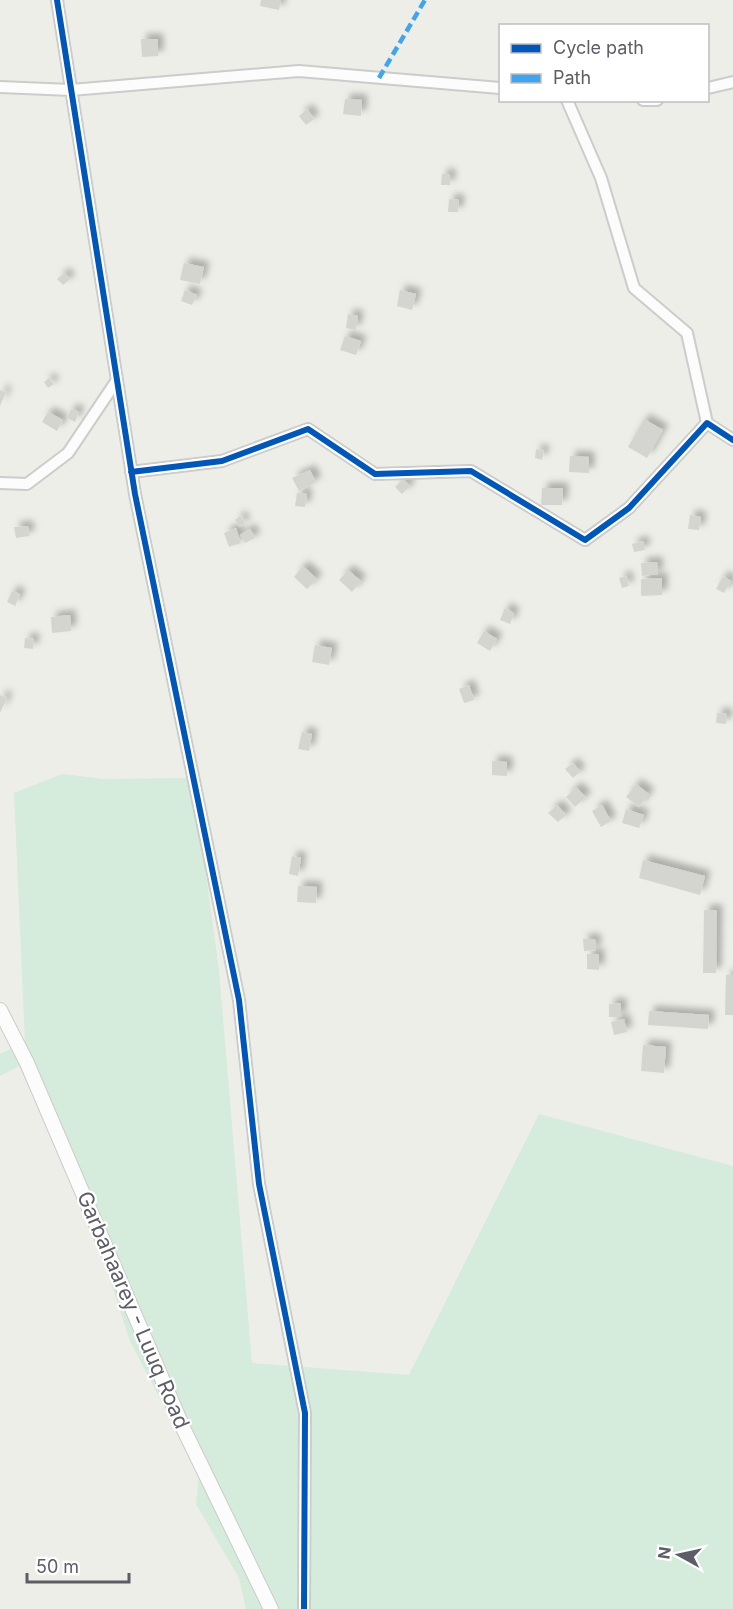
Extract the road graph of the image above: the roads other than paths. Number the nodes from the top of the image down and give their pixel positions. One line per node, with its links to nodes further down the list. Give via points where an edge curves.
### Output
1 (57, 0): 6 (street)
2 (733, 82): 5 (street)
3 (0, 87): 6 (street)
4 (499, 88): 6 (street, via 299,71)
5 (709, 88)
6 (71, 90): 8 (street)
7 (568, 102): 9 (street, via 601,178 634,288 687,333)
8 (117, 380): 11 (street); 12 (street, via 68,453 27,484)
9 (707, 423): 10 (street); 11 (street, via 629,508 585,540 471,471 375,474 308,429 222,461)
10 (733, 441)
11 (131, 472): 15 (street, via 239,1000 260,1184 305,1413)
12 (0, 483)
13 (0, 1010): 14 (street, Garbahaarey - Luuq Road, via 27,1064 184,1430)
14 (271, 1609)
15 (304, 1609)

